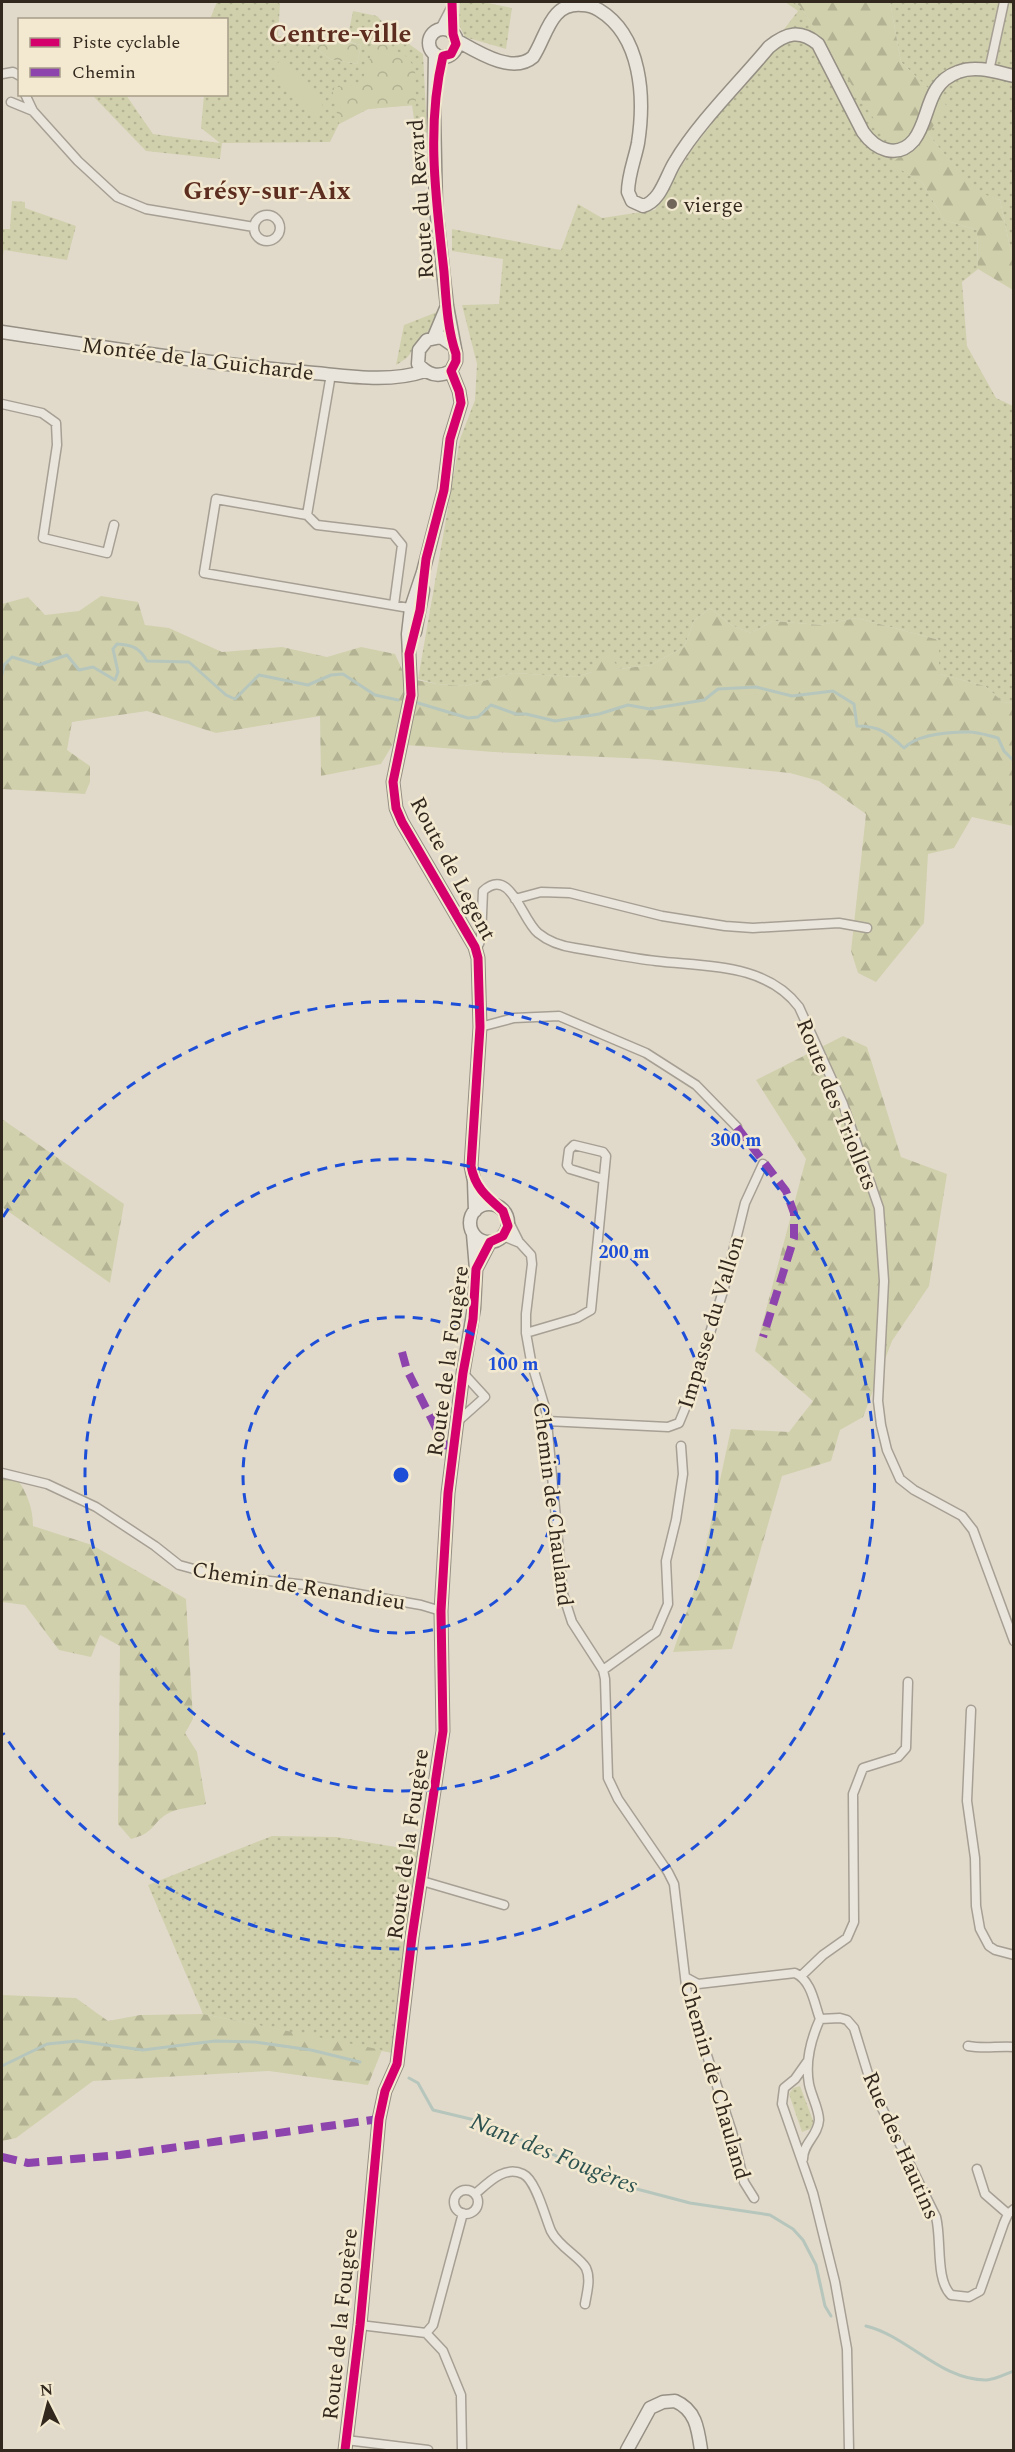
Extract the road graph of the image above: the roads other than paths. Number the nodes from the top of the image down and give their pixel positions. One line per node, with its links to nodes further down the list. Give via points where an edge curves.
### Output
1 (1004, 2): 5 (street)
2 (452, 3): 3 (street); 4 (street)
3 (440, 29): 4 (street); 4 (street, Route du Revard, via 429,42)
4 (448, 47): 5 (street, via 473,50 510,63 528,61 556,13 568,6 595,7 616,22 632,51 639,80 640,122 628,192 632,201 644,206 655,200 689,140 780,38 793,33 818,44 863,132 870,142 885,150 901,149 913,142 936,89 950,76 968,70); 13 (street, Route du Revard, via 435,89 434,114 436,208)
5 (989, 71): 8 (street)
6 (2, 74): 7 (street)
7 (18, 75)
8 (1014, 76)
9 (24, 96): 11 (street)
10 (5, 102): 11 (street)
11 (33, 111): 12 (street, via 117,197 146,209)
12 (254, 227)
13 (447, 306): 15 (street, Route du Revard); 16 (street, Route du Revard)
14 (2, 333): 20 (street, Montée de la Guicharde, via 203,362)
15 (434, 337): 16 (street, via 448,340); 17 (street, via 422,344)
16 (454, 346): 19 (street, via 456,361)
17 (418, 357): 18 (street, via 418,364); 21 (street)
18 (425, 371): 19 (street); 21 (street, Montée de la Guicharde)
19 (445, 373): 26 (street, Route de Legent, via 457,413 444,490)
20 (331, 374): 21 (street, Montée de la Guicharde); 23 (street)
21 (394, 377)
22 (2, 404): 24 (street, via 42,413 56,423 57,445 43,538 106,553)
23 (307, 515): 25 (street, via 317,525 393,534 402,545); 25 (street, via 216,500 204,573)
24 (114, 525)
25 (394, 605): 26 (street)
26 (416, 609): 29 (street, Route de Legent, via 409,654 411,695 393,782 396,808)
27 (515, 899): 28 (street, via 541,892 570,893 662,916 724,926 838,923); 29 (street, Route des Triollets, via 501,884 483,891 481,938); 50 (street, Route des Triollets, via 537,933 556,944 748,973 781,987 799,1007 843,1104 879,1208 884,1281 878,1401 887,1450 900,1479 962,1516 974,1530)
28 (867, 928)
29 (475, 947): 30 (street, Route de Legent)
30 (480, 1027): 31 (street, via 514,1018 559,1016 646,1053 696,1085); 34 (street, Route de Legent, via 471,1166)
31 (737, 1127)
32 (763, 1164): 45 (street, Impasse du Vallon, via 745,1203 724,1288 679,1423 668,1427)
33 (603, 1179): 33 (street, via 603,1152 574,1145 569,1150 570,1169); 43 (street, via 591,1310)
34 (474, 1181): 35 (street); 36 (street, Route de Legent)
35 (494, 1205): 36 (street, via 483,1205); 37 (street)
36 (475, 1211): 38 (street, via 470,1222)
37 (508, 1220): 39 (street); 41 (street, Chemin de Chauland)
38 (473, 1234): 40 (street); 42 (street, Route de la Fougère)
39 (503, 1236): 40 (street); 41 (street)
40 (490, 1242): 42 (street, Route de la Fougère)
41 (520, 1243): 43 (street, Chemin de Chauland, via 531,1255 532,1264)
42 (476, 1269): 44 (street, Route de la Fougère, via 473,1319)
43 (526, 1333): 45 (street, Chemin de Chauland)
44 (463, 1373): 46 (street, Route de la Fougère); 46 (street, via 485,1397)
45 (547, 1421): 51 (street, Chemin de Chauland, via 565,1603 572,1622)
46 (457, 1422): 49 (street, Route de la Fougère)
47 (681, 1446): 51 (street, via 683,1474 666,1561 668,1604 656,1632)
48 (2, 1473): 49 (street, Chemin de Renandieu, via 47,1484 96,1507 179,1565 216,1575 319,1587)
49 (441, 1611): 54 (street, Route de la Fougère, via 443,1731)
50 (1014, 1641)
51 (603, 1670): 58 (street, Chemin de Chauland, via 609,1778 618,1799 674,1884)
52 (908, 1682): 57 (street, via 906,1748 898,1757 863,1768 853,1794 854,1922 847,1938)
53 (971, 1710): 56 (street, via 967,1801 980,1929 989,1946)
54 (422, 1881): 55 (street); 70 (street, Route de la Fougère, via 397,2064 381,2103)
55 (504, 1905)
56 (1014, 1955)
57 (801, 1976): 58 (street, via 790,1973 698,1984); 59 (street)
58 (687, 1978): 66 (street, Chemin de Chauland, via 687,1994 732,2132 744,2182)
59 (820, 2019): 62 (street); 67 (street, Rue des Hautins, via 847,2020 858,2035 873,2090 936,2217 942,2280 951,2295 969,2298 980,2290)
60 (968, 2046): 61 (street)
61 (1014, 2047)
62 (807, 2062): 63 (street, via 819,2119 817,2130 803,2150); 63 (street, via 784,2088 782,2104)
63 (803, 2162): 77 (street, via 835,2282 848,2349)
64 (977, 2169): 67 (street, via 985,2194)
65 (475, 2194): 68 (street, via 476,2208); 68 (street, via 464,2190 457,2194 454,2205); 69 (street, via 499,2175 513,2171 524,2174 531,2181 553,2234 585,2267 589,2282)
66 (754, 2198)
67 (1011, 2211)
68 (463, 2213): 71 (street, via 433,2325)
69 (585, 2304)
70 (360, 2325): 71 (street); 72 (street, Route de la Fougère)
71 (426, 2332): 74 (street, via 443,2351 461,2395)
72 (346, 2445): 73 (street)
73 (428, 2451)
74 (462, 2451)
75 (627, 2451): 76 (street, via 650,2408 675,2400 691,2412)
76 (701, 2451)
77 (849, 2451)

